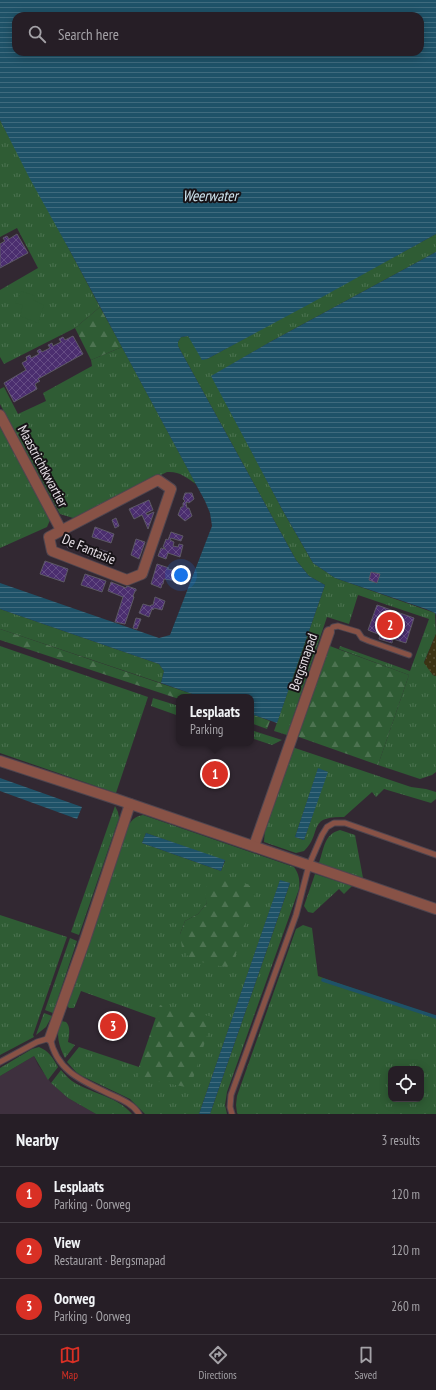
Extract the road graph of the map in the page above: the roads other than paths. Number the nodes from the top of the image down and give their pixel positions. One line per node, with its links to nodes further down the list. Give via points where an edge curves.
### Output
1 (0, 415): 2 (street, Maastrichtkwartier)
2 (61, 530): 2 (street, De Fantasie, via 158,480 171,489 142,574 127,580 52,551 49,537)
3 (328, 632): 4 (lane, Bergsmapad, via 338,626 358,632 362,638 369,641); 7 (street, Bergsmapad)
4 (409, 655)
5 (0, 761): 6 (street)
6 (130, 804): 7 (street); 11 (street)
7 (254, 846): 9 (street)
8 (436, 855): 9 (lane, via 345,823 334,823 327,827 322,835)
9 (309, 865): 10 (street); 14 (lane, via 296,915 231,1095)
10 (436, 909)
11 (50, 1038): 12 (lane, via 37,1042); 13 (lane, via 56,1057 62,1065 81,1081 124,1100)
12 (0, 1062)
13 (139, 1114)
14 (232, 1114)

